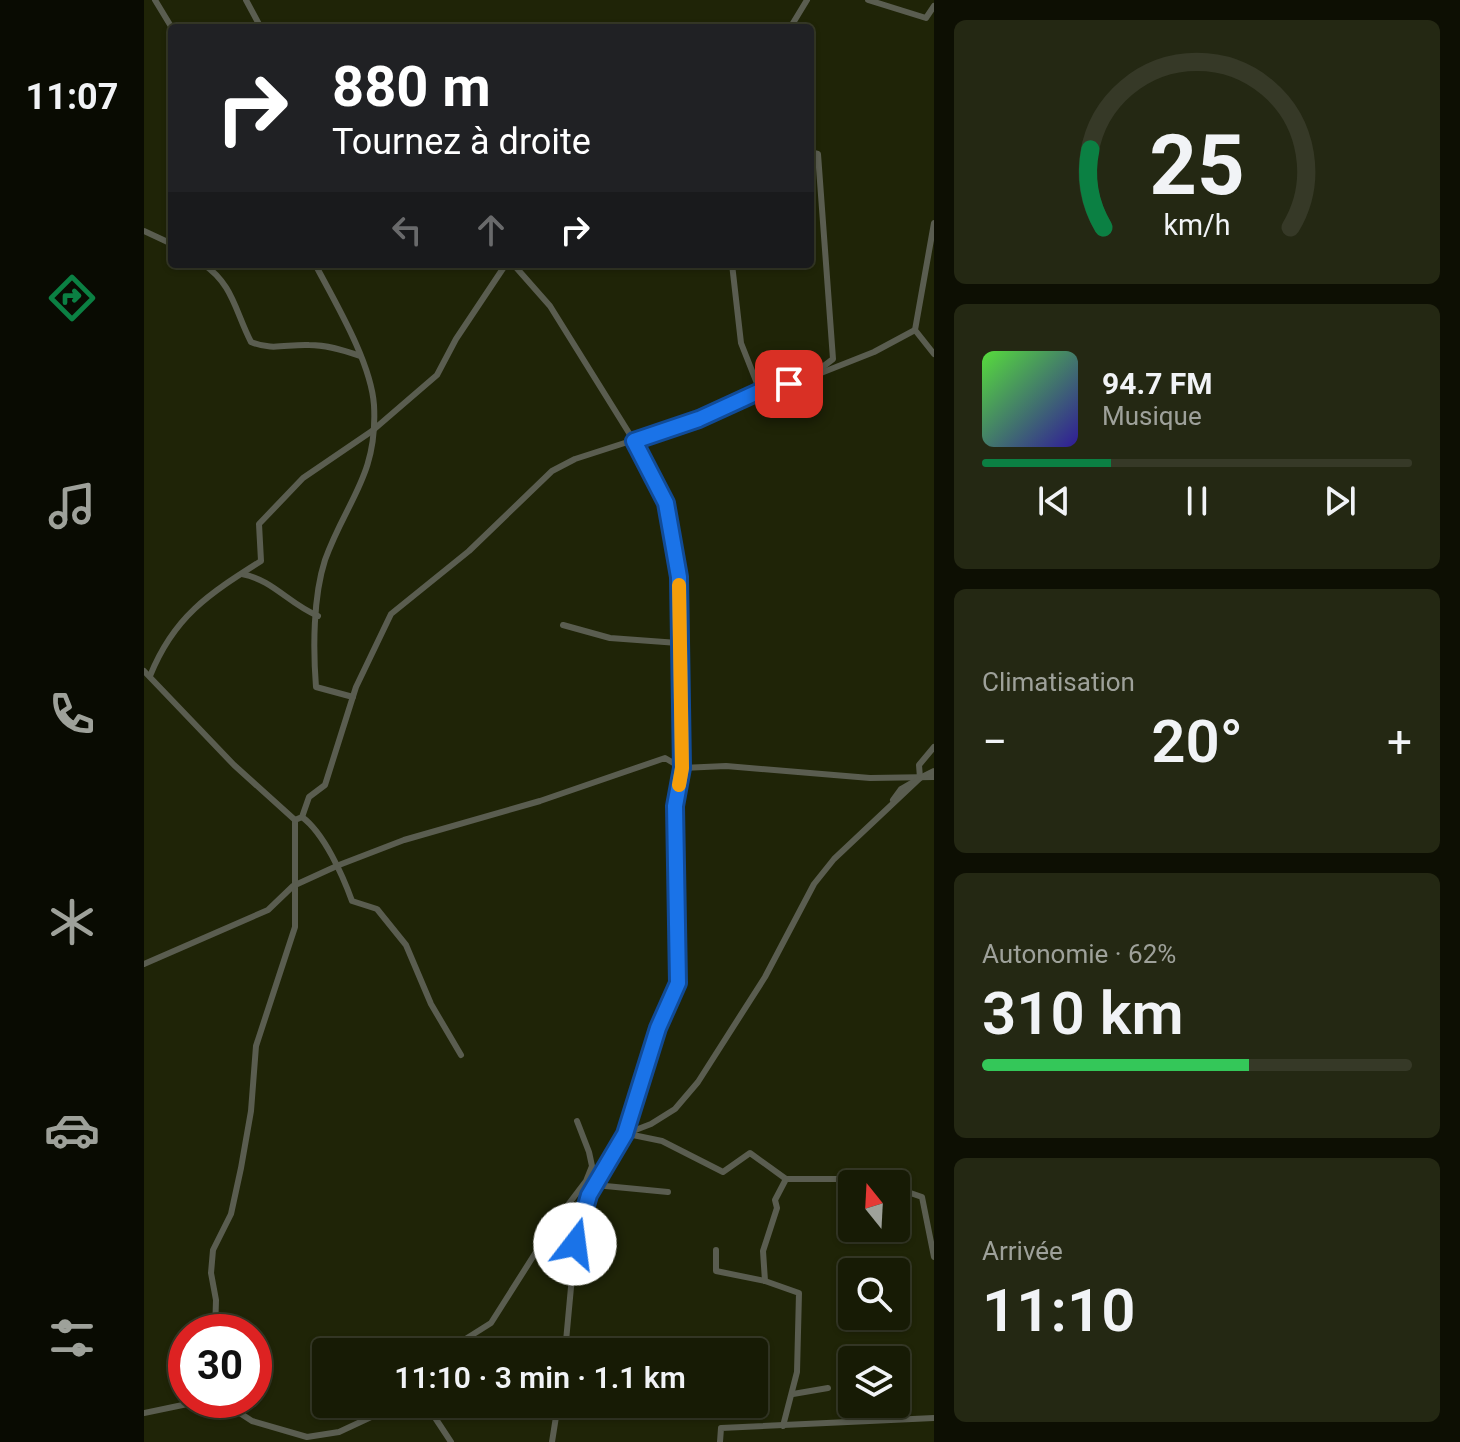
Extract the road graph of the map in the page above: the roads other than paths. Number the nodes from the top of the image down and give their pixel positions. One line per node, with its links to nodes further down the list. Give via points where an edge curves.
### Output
1 (155, 0): 6 (street)
2 (246, 0): 7 (street)
3 (807, 0): 8 (street)
4 (868, 0): 5 (street, via 926,18)
5 (934, 6)
6 (170, 24)
7 (259, 24)
8 (792, 24)
9 (814, 153): 22 (street, via 833,359)
10 (934, 223): 13 (street)
11 (144, 231): 12 (street)
12 (168, 242)
13 (930, 254): 19 (street)
14 (209, 268): 21 (street, via 232,293 251,342 265,348 334,347)
15 (317, 268): 21 (street)
16 (503, 268): 24 (street, via 437,375)
17 (517, 268): 25 (street, via 550,306)
18 (732, 268): 23 (street, via 741,343)
19 (915, 330): 20 (street); 22 (street)
20 (934, 354)
21 (360, 356): 24 (street, via 374,402)
22 (810, 376): 23 (street, via 778,390)
23 (760, 391): 25 (street)
24 (372, 431): 26 (street, via 303,478 259,524 261,561); 27 (street, via 368,471 325,560)
25 (634, 441): 29 (street, via 666,503 679,577); 31 (street, via 552,471 495,528 391,614)
26 (241, 574): 27 (street, via 271,584 299,608); 30 (street, via 201,600 163,644)
27 (318, 616): 31 (street, via 313,636 316,687)
28 (563, 625): 29 (street, via 610,638)
29 (678, 643): 33 (street)
30 (147, 674): 37 (street, via 234,765)
31 (353, 697): 37 (street, via 325,785 309,797)
32 (934, 747): 36 (street, via 919,765)
33 (682, 768): 36 (street); 38 (street, via 665,758); 43 (street, via 675,806 678,983)
34 (934, 771): 36 (street)
35 (934, 777): 36 (street)
36 (920, 778): 43 (street, via 901,789 814,884 765,977 698,1082 675,1109)
37 (298, 819): 38 (street, via 311,823); 39 (street)
38 (339, 865): 39 (street); 41 (street, via 352,901 377,909 406,945 431,1004)
39 (293, 886): 40 (street, via 268,910); 52 (street, via 295,927 256,1046 231,1214 213,1250)
40 (144, 964)
41 (461, 1055)
42 (577, 1121): 53 (street, via 592,1166 586,1181 491,1323)
43 (625, 1134): 44 (street, via 662,1141 723,1172 750,1153); 46 (street)
44 (786, 1179): 45 (street); 51 (street, via 775,1200 763,1251)
45 (838, 1179)
46 (595, 1185): 47 (street); 54 (street, via 575,1244)
47 (668, 1192)
48 (910, 1193): 50 (street, via 922,1197)
49 (716, 1250): 51 (street, via 716,1271)
50 (934, 1257)
51 (765, 1281): 56 (street, via 799,1293)
52 (216, 1314)
53 (467, 1338)
54 (566, 1338)
55 (828, 1388): 56 (street)
56 (793, 1394): 66 (street)
57 (144, 1405): 59 (street)
58 (168, 1407): 59 (street)
59 (153, 1409): 60 (street)
60 (144, 1413)
61 (247, 1418): 62 (street, via 307,1437 339,1432)
62 (369, 1418)
63 (435, 1418): 67 (street)
64 (556, 1418): 68 (street)
65 (934, 1418): 66 (street)
66 (783, 1426): 69 (street, via 721,1428)
67 (451, 1442)
68 (552, 1442)
69 (720, 1442)

